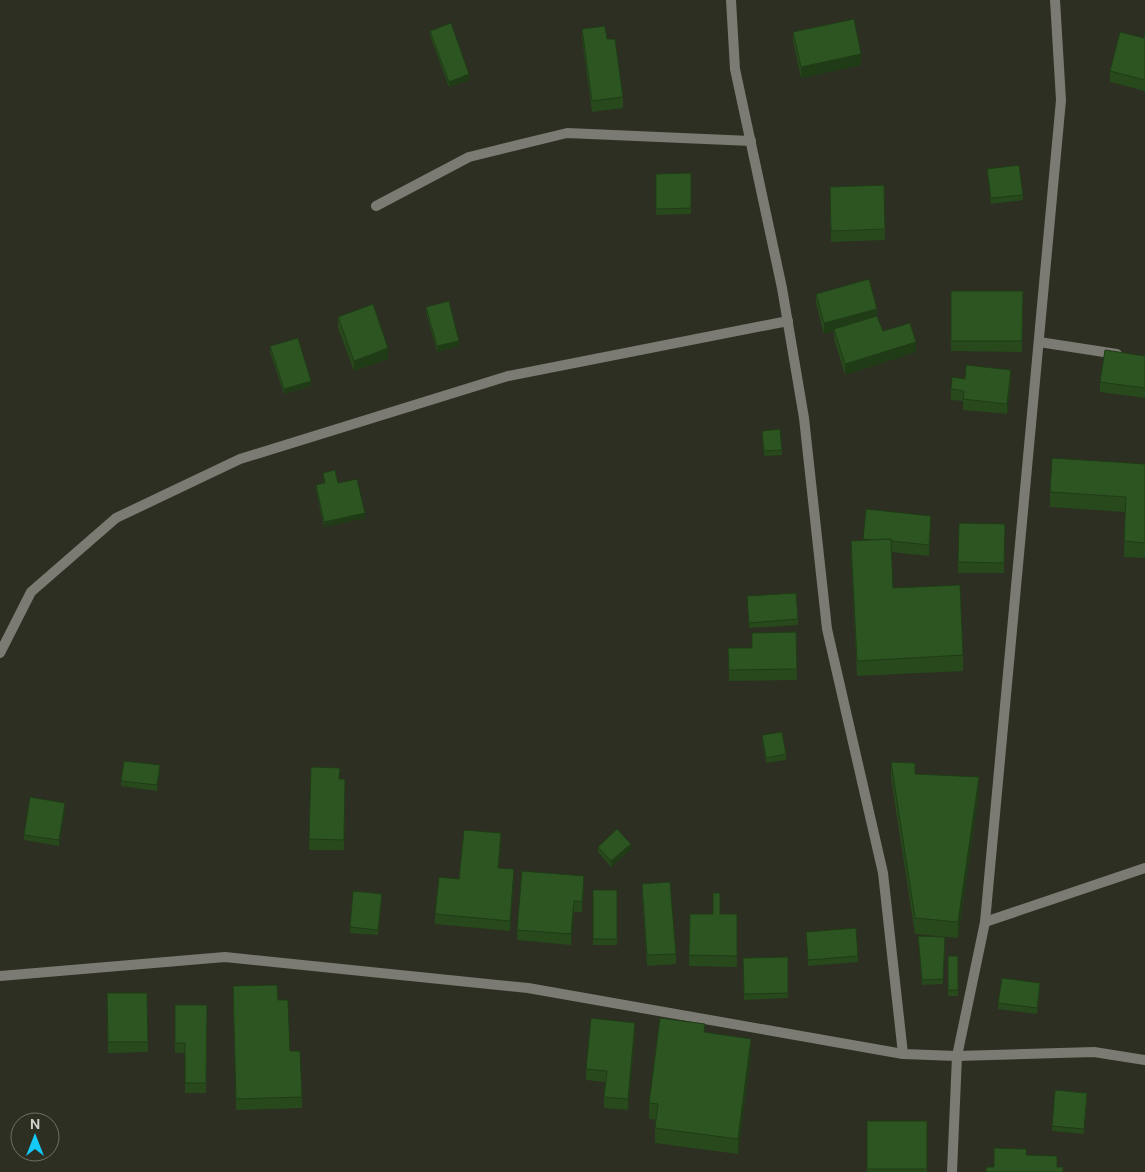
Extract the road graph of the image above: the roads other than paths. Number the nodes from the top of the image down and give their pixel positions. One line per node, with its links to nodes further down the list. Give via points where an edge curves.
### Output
1 (731, 0): 3 (street, via 736,69)
2 (1055, 0): 6 (street, via 1062,100)
3 (751, 141): 4 (street, via 567,133 469,157); 5 (street)
4 (376, 206)
5 (788, 322): 8 (street, via 508,376 240,459 116,518 31,592); 12 (street, via 804,418 827,629 883,872)
6 (1039, 342): 7 (street); 10 (street)
7 (1126, 355)
8 (0, 653)
9 (1145, 868): 10 (street)
10 (985, 922): 13 (street)
11 (0, 976): 12 (street, via 226,957 528,988)
12 (903, 1054): 13 (street)
13 (957, 1056): 14 (street, via 1094,1052); 15 (street)
14 (1145, 1060)
15 (952, 1172)

